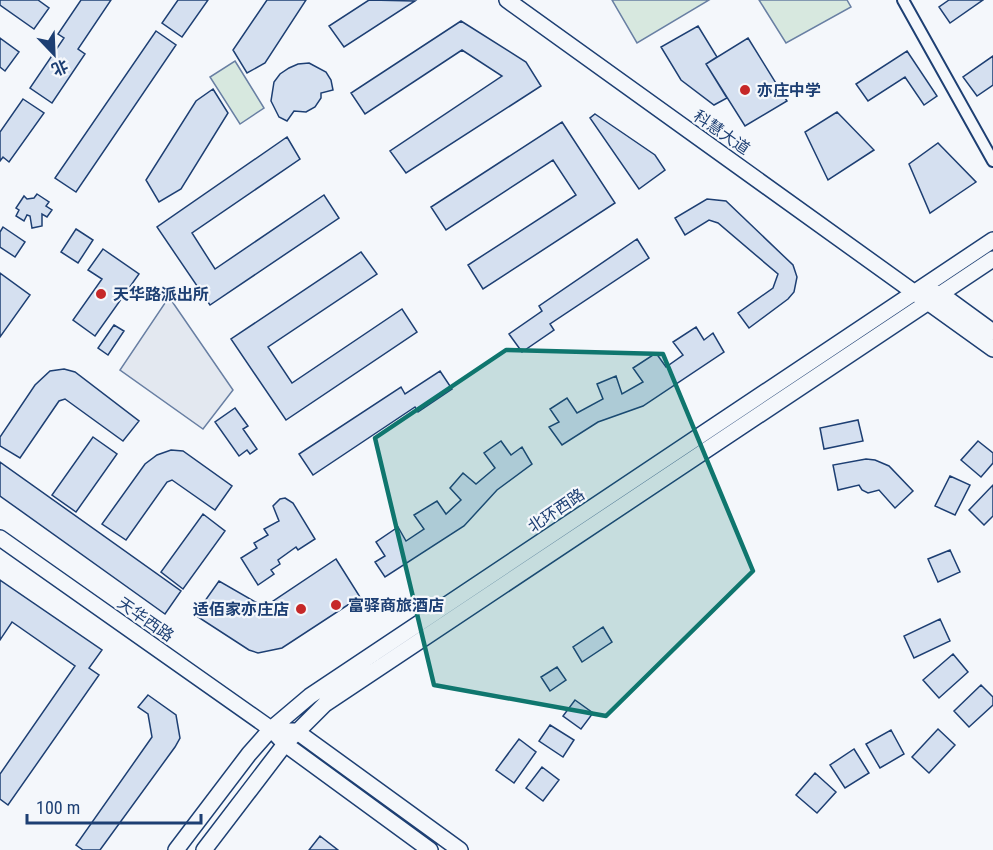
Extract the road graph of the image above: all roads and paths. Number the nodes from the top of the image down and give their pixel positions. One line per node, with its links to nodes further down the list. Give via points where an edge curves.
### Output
1 (507, 0): 6 (street, 科慧大道)
2 (903, 0): 3 (street)
3 (993, 161)
4 (993, 240): 6 (street, 北环西路)
5 (993, 259): 7 (street, 北环西路)
6 (916, 292): 7 (street); 8 (street, 科慧大道); 12 (street, 北环西路, via 310,696)
7 (941, 294): 8 (street, 北环西路); 9 (street)
8 (928, 303): 10 (street, 科慧大道); 13 (street, 北环西路, via 325,704)
9 (993, 332)
10 (993, 349)
11 (0, 538): 12 (street, 天华西路)
12 (271, 729): 13 (street); 14 (street, 天华西路); 15 (street, 北环西路)
13 (297, 731): 14 (street, 北环西路); 18 (street)
14 (285, 744): 16 (street, 北环西路); 17 (street, 天华西路)
15 (176, 850)
16 (204, 850)
17 (430, 850)
18 (460, 850)

